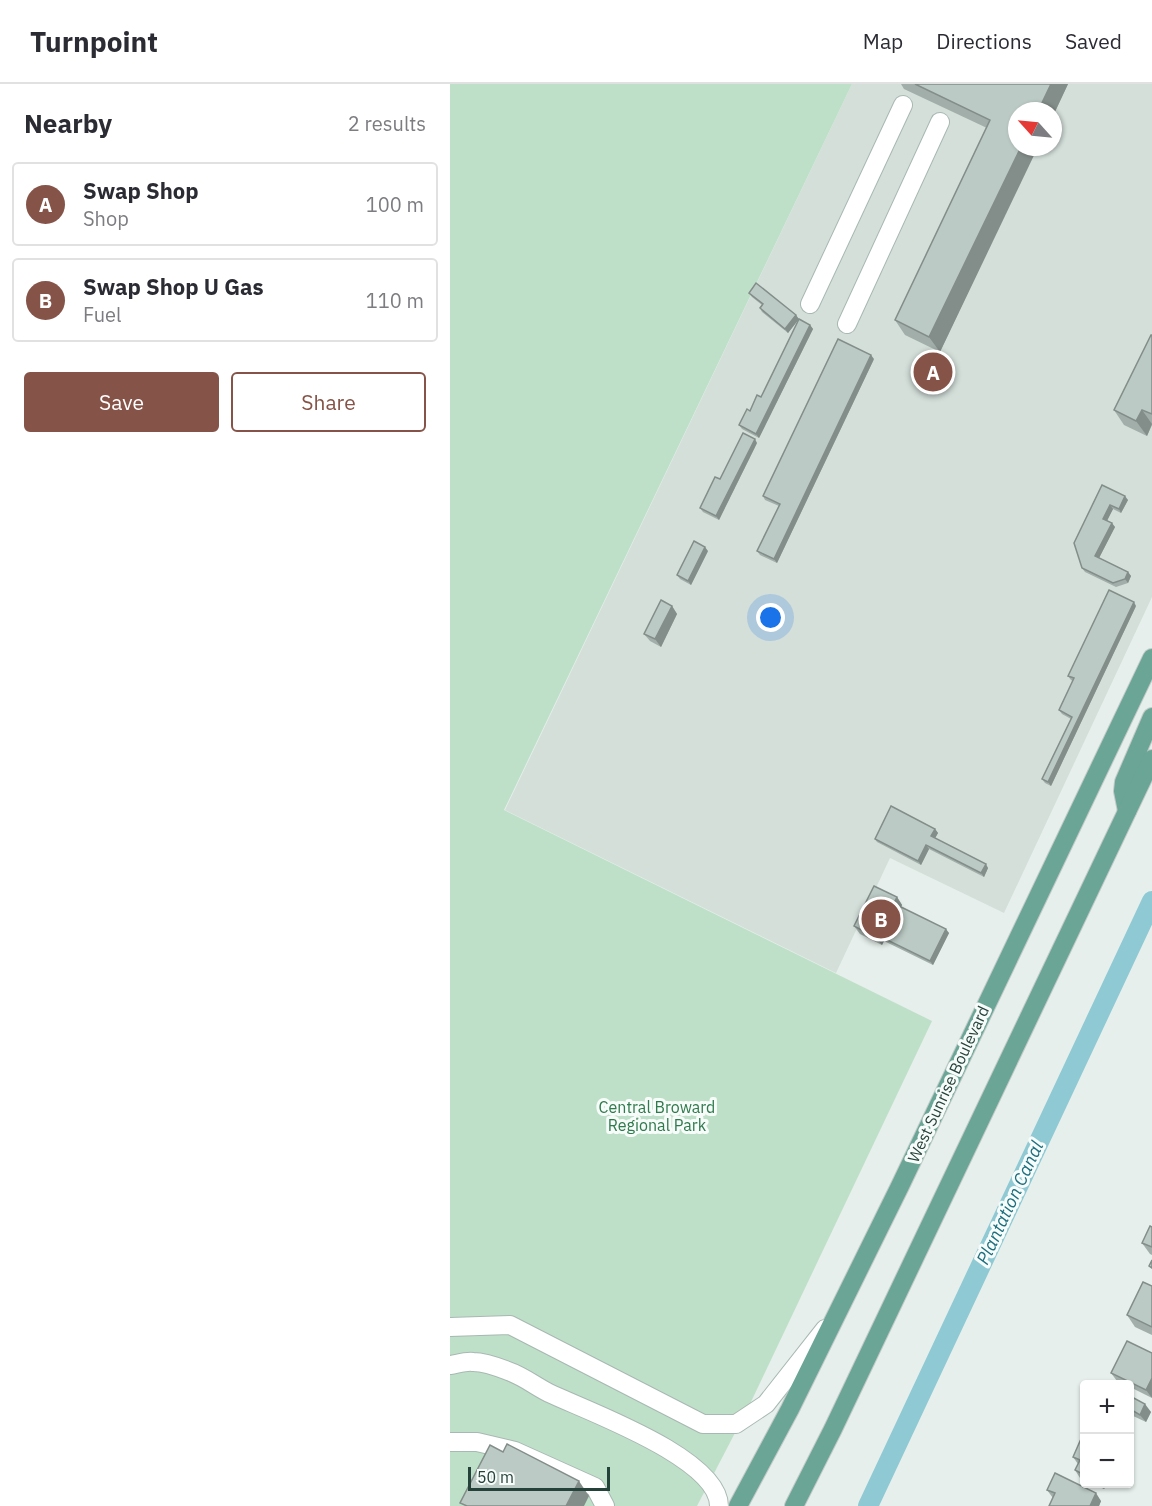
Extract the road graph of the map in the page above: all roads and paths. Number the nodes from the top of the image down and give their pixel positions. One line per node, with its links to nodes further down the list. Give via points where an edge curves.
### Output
1 (903, 105): 3 (lane)
2 (940, 122): 4 (lane)
3 (810, 304)
4 (847, 324)
5 (1152, 658): 9 (main road, West Sunrise Boulevard)
6 (1152, 717): 8 (main road, via 1124,782)
7 (1152, 759): 8 (main road)
8 (1127, 811): 16 (main road)
9 (836, 1316): 10 (lane, via 766,1404 736,1424 703,1424 510,1325); 15 (main road, West Sunrise Boulevard)
10 (450, 1327)
11 (450, 1365): 14 (lane, via 472,1362 510,1371 636,1432 683,1459 709,1482 719,1498)
12 (450, 1442): 13 (lane, via 477,1442 514,1451 595,1487)
13 (604, 1506)
14 (719, 1506)
15 (738, 1506)
16 (794, 1506)

